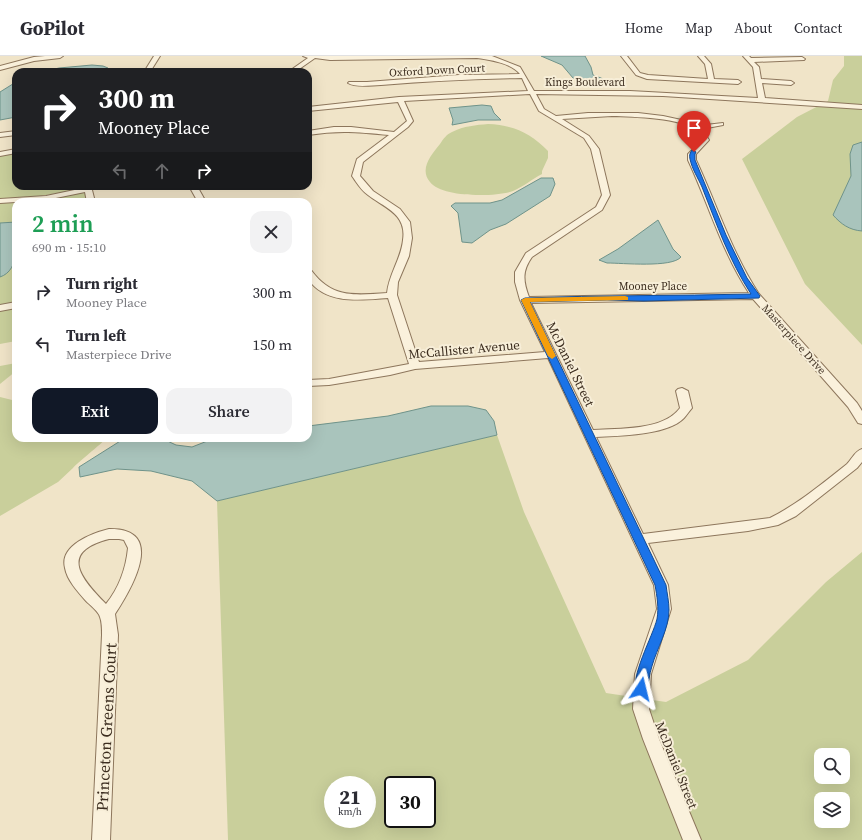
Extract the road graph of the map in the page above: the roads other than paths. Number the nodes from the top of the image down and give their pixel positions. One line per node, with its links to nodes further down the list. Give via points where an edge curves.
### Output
1 (60, 56): 9 (street)
2 (156, 56): 10 (street)
3 (434, 56): 6 (street, McDaniel Street); 12 (street, McDaniel Street, via 492,58 518,68)
4 (624, 56): 13 (street, via 638,74 647,77)
5 (701, 56): 13 (street, via 708,64)
6 (310, 57): 11 (street)
7 (748, 58): 8 (street); 14 (street, via 756,67)
8 (802, 58)
9 (0, 68)
10 (149, 68)
11 (296, 68)
12 (524, 76): 16 (street, Oxford Down Court); 18 (street, McDaniel Street)
13 (712, 81): 15 (street)
14 (759, 81): 17 (street); 20 (street)
15 (738, 82)
16 (351, 83)
17 (791, 83)
18 (531, 92): 19 (street, Kings Boulevard); 20 (street, Kings Boulevard, via 645,93); 23 (street, McDaniel Street, via 541,110)
19 (399, 99): 22 (street, Kings Boulevard); 28 (street, via 410,121)
20 (762, 100): 21 (street, Kings Boulevard)
21 (862, 107)
22 (312, 109)
23 (555, 118): 25 (street, via 581,115 654,116 678,120); 39 (street, McDaniel Street, via 587,137 593,146 606,196 599,208 529,255 520,266 518,279)
24 (721, 124): 25 (street)
25 (697, 128): 38 (street, Masterpiece Drive, via 704,133 706,140 692,154 692,160 722,235)
26 (312, 132): 28 (street, via 351,129)
27 (12, 134): 29 (street)
28 (396, 134): 37 (street, via 360,161 356,176 370,193 397,211 406,222 408,238 405,256 393,282)
29 (0, 135)
30 (12, 152): 31 (street)
31 (0, 154)
32 (80, 190): 33 (street)
33 (46, 198)
34 (12, 200): 35 (street)
35 (0, 201)
36 (312, 279): 37 (street, via 325,291 344,298)
37 (392, 295): 43 (street)
38 (756, 296): 39 (street, Mooney Place); 46 (street, Masterpiece Drive, via 853,405)
39 (525, 300): 42 (street, McDaniel Street)
40 (12, 306): 41 (street)
41 (0, 308)
42 (551, 355): 43 (street, McCallister Avenue); 47 (street, McDaniel Street)
43 (415, 366): 44 (street, McCallister Avenue)
44 (312, 383)
45 (682, 391): 47 (street, via 686,408 680,417 672,422 651,428)
46 (862, 420)
47 (590, 434): 49 (street, McDaniel Street)
48 (862, 453): 49 (street, via 852,465 791,513 773,522)
49 (640, 539): 52 (street, McDaniel Street, via 661,585 664,609 660,629 643,674 641,709)
50 (108, 614): 50 (street, via 121,596 135,555 134,544 129,537 118,534 105,534 93,538 75,554 71,564 74,573 95,603); 51 (street, Princeton Greens Court, via 110,635)
51 (101, 840)
52 (692, 840)

